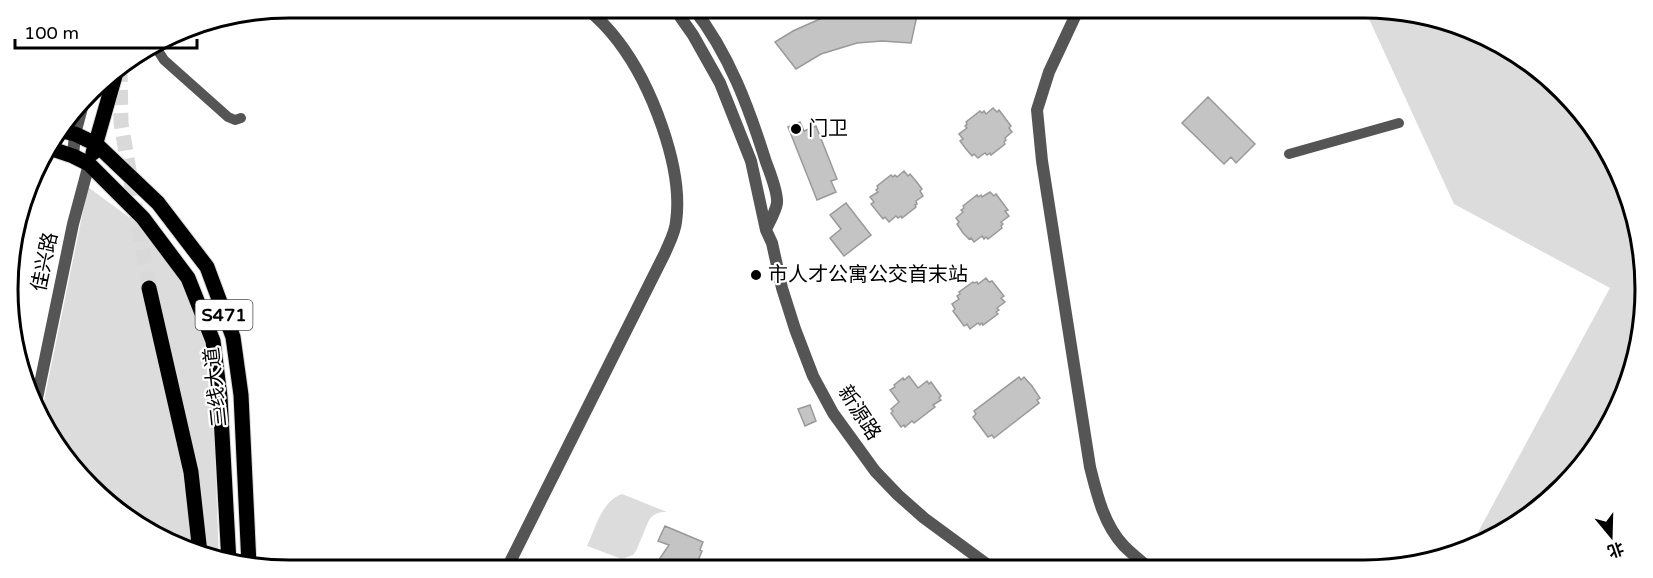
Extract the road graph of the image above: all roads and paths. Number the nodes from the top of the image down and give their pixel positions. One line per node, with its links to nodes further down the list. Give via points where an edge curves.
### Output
1 (596, 18): 21 (street, via 617,40 641,76 657,114 674,168 676,225)
2 (681, 18): 15 (street, 新源路, via 720,83 751,161)
3 (701, 18): 15 (street, via 729,63 773,183 777,202)
4 (1074, 18): 23 (street, via 1036,110 1042,161 1095,489 1113,531)
5 (158, 51): 7 (street, via 228,117)
6 (113, 83): 10 (main road)
7 (241, 118)
8 (1399, 123): 12 (street)
9 (69, 132): 10 (main road, 三线大道 / S471); 13 (street)
10 (96, 144): 14 (main road); 20 (main road, 三线大道 / S471, via 158,203 207,267 233,337 241,395)
11 (56, 150): 13 (main road, 三线大道 / S471)
12 (1289, 154)
13 (73, 156): 14 (main road, 三线大道 / S471)
14 (89, 164): 17 (street, 佳兴路); 19 (main road, 三线大道 / S471, via 143,218 188,278 213,341)
15 (766, 230): 22 (street, 新源路, via 795,329 833,413 875,471 898,495)
16 (149, 288): 18 (main road, via 191,472)
17 (38, 391)
18 (199, 545)
19 (228, 553)
20 (249, 557)
21 (511, 560)
22 (981, 560)
23 (1140, 560)

